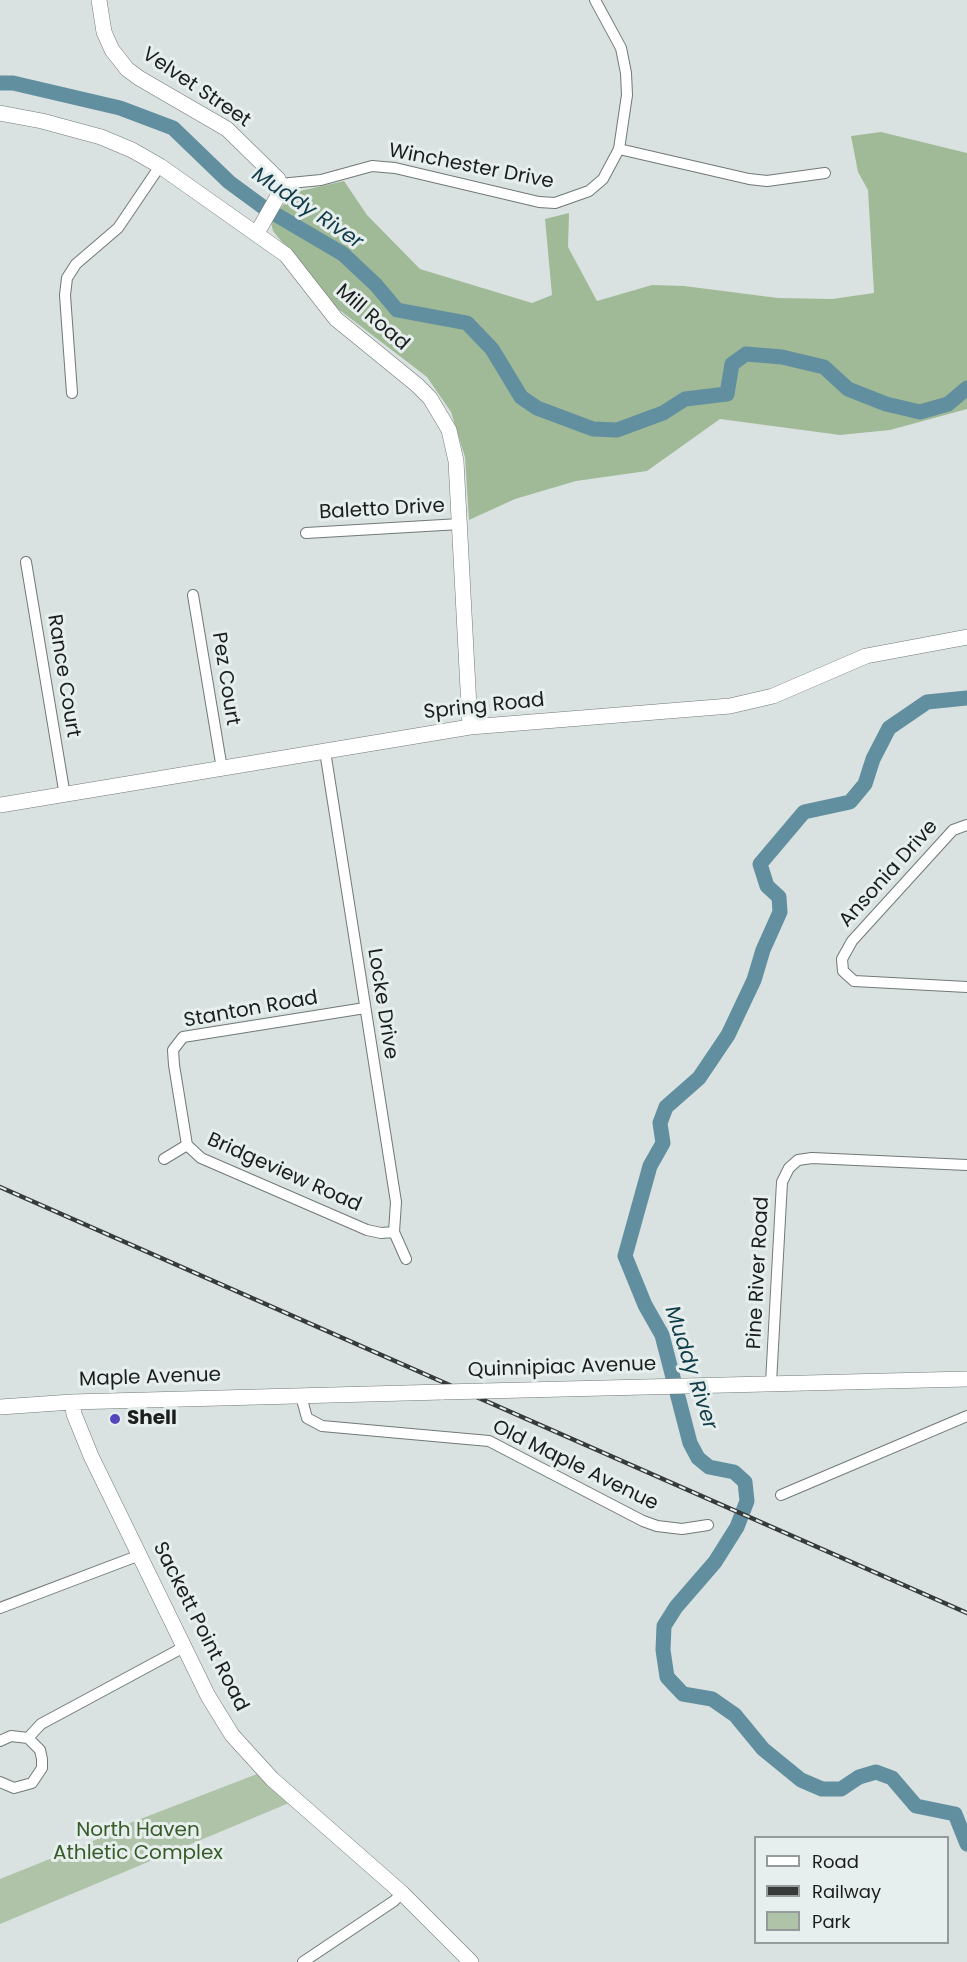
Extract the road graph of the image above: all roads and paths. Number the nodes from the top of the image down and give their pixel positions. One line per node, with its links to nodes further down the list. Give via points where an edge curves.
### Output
1 (99, 0): 7 (street, Velvet Street, via 104,32 127,69 226,129)
2 (595, 0): 4 (street, Winchester Drive, via 621,48 626,73 625,120)
3 (0, 113): 5 (street, Mill Road, via 101,137)
4 (619, 149): 6 (street, via 749,179 788,180); 7 (street, Winchester Drive, via 603,179 589,191 555,203 372,166 321,180)
5 (160, 166): 8 (street, Mill Road); 9 (street, via 118,228 76,264 68,278 65,296)
6 (825, 173)
7 (280, 184): 8 (street, via 275,203)
8 (257, 233): 10 (street, Mill Road, via 286,255 336,319 430,398 449,430 454,449)
9 (72, 393)
10 (460, 524): 11 (street, Baletto Drive); 15 (street, Mill Road)
11 (306, 532)
12 (26, 562): 18 (street, Rance Court)
13 (193, 595): 17 (street, Pez Court)
14 (967, 637): 15 (street, Spring Road, via 866,656 781,692 730,706)
15 (470, 727): 16 (street, Spring Road)
16 (325, 751): 17 (street, Spring Road); 22 (street, Locke Drive)
17 (222, 769): 18 (street, Spring Road)
18 (64, 796): 19 (street, Spring Road)
19 (0, 805)
20 (967, 825): 21 (street, Ansonia Drive, via 953,830 852,941 842,959 843,971 854,981)
21 (967, 987)
22 (365, 1008): 23 (street, Stanton Road, via 183,1037 176,1044 174,1058); 26 (street, Locke Drive, via 396,1202)
23 (187, 1146): 24 (street, Bridgeview Road); 26 (street, Bridgeview Road, via 201,1158 367,1230)
24 (164, 1159)
25 (967, 1165): 29 (street, Pine River Road, via 812,1158 798,1160 789,1168 782,1182)
26 (394, 1232): 27 (street, Locke Drive)
27 (406, 1259)
28 (967, 1378): 29 (street, Quinnipiac Avenue)
29 (771, 1383): 30 (street, Quinnipiac Avenue, bridge)
30 (301, 1396): 31 (street, Maple Avenue); 35 (street, Old Maple Avenue, via 307,1418 322,1426 489,1441 643,1521 682,1529)
31 (72, 1402): 32 (street, Maple Avenue); 36 (street, Sackett Point Road, via 91,1456)
32 (0, 1407)
33 (967, 1416): 34 (street)
34 (781, 1495)
35 (708, 1525)
36 (140, 1555): 37 (street); 38 (street, Sackett Point Road)
37 (0, 1608)
38 (184, 1647): 39 (street, via 41,1724); 42 (street, Sackett Point Road, via 222,1720 248,1754)
39 (28, 1738): 40 (street, via 11,1736); 41 (street, via 40,1750 38,1776 24,1787 14,1788)
40 (0, 1741)
41 (0, 1782)
42 (402, 1893): 43 (street); 44 (street, Sackett Point Road)
43 (303, 1962)
44 (471, 1962)

